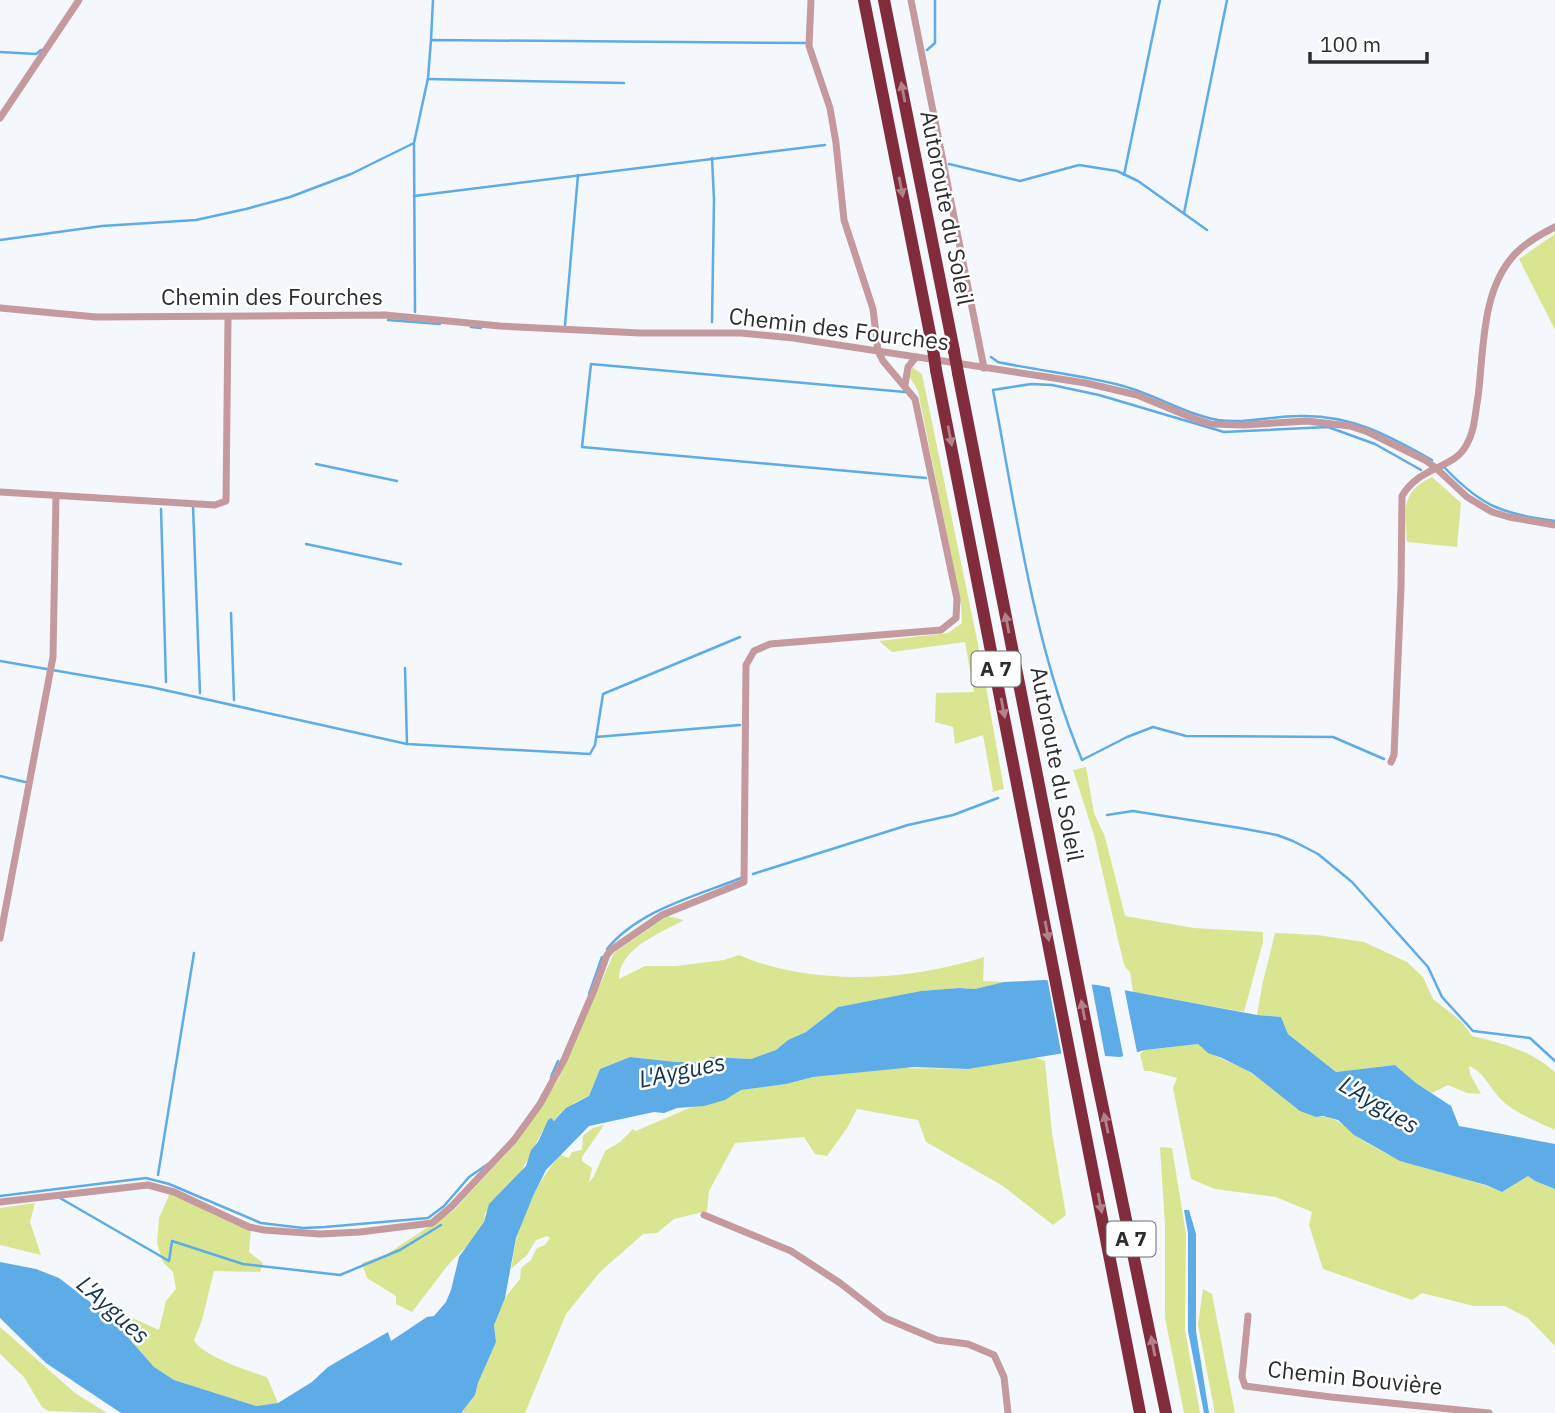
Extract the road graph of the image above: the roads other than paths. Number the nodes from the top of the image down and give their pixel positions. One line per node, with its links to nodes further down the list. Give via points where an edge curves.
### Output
1 (79, 0): 6 (street)
2 (811, 0): 10 (street, via 810,46 830,108 844,220 873,309)
3 (864, 0): 24 (highway, Autoroute du Soleil / A 7, one-way to 24, bridge)
4 (884, 0): 25 (highway, Autoroute du Soleil / A 7, one-way to 4, bridge)
5 (911, 0): 12 (street)
6 (0, 118)
7 (1555, 227): 14 (street, via 1516,253 1501,274 1486,321 1472,433 1457,458)
8 (0, 308): 9 (street, Chemin des Fourches, via 96,317)
9 (228, 317): 10 (street, Chemin des Fourches, via 385,315 604,332 741,333); 16 (street, via 226,501 215,505)
10 (878, 351): 11 (street, Chemin des Fourches); 13 (street)
11 (916, 357): 12 (street, Chemin des Fourches); 13 (street, via 908,367)
12 (984, 368): 14 (street, Chemin des Fourches, via 1137,395 1211,424 1332,422 1368,432)
13 (905, 385): 20 (street, via 915,399 957,599 956,618 941,630 771,644 754,651 746,665 744,882 663,915 611,950 540,1104 514,1140 451,1207 432,1223 320,1234 249,1227 174,1192 148,1185)
14 (1436, 468): 17 (street, Chemin des Fourches, via 1467,497 1492,512); 18 (street, via 1421,474 1402,496)
15 (0, 492): 16 (street)
16 (56, 496): 19 (street, via 53,657)
17 (1555, 525)
18 (1391, 762)
19 (0, 937)
20 (0, 1202)
21 (704, 1215): 23 (street, via 792,1251 885,1318 937,1340 968,1344 994,1355 1004,1377)
22 (1248, 1316): 26 (street, Chemin Bouvière, via 1245,1385)
23 (1008, 1413)
24 (1140, 1413)
25 (1166, 1413)
26 (1489, 1413)

